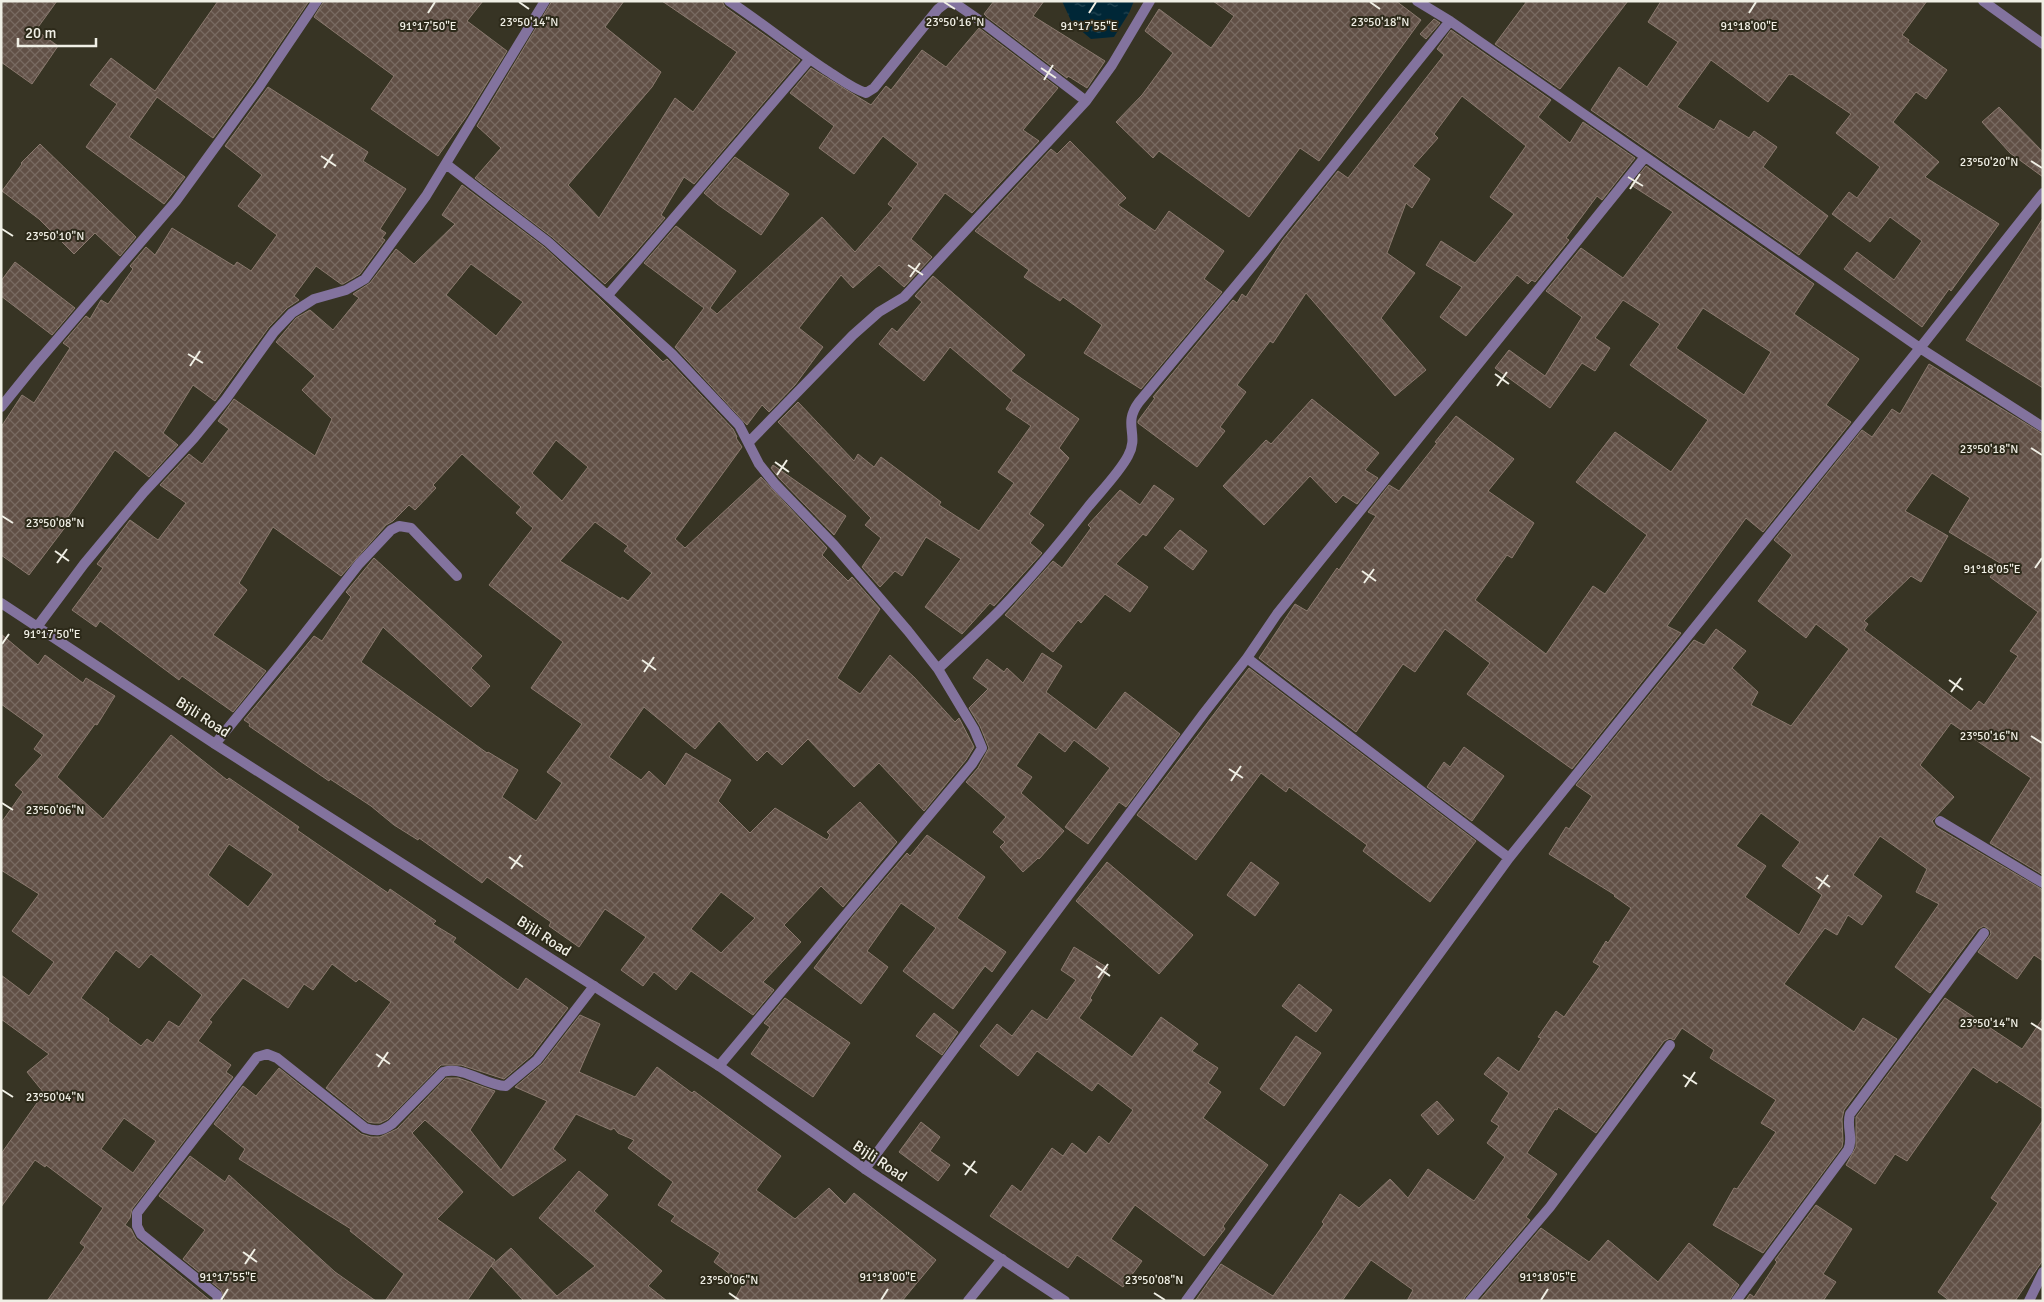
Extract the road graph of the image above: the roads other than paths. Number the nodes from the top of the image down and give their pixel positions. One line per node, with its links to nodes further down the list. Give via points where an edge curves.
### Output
1 (317, 1): 16 (street, via 176,201)
2 (545, 1): 12 (street)
3 (729, 1): 9 (street)
4 (1150, 1): 10 (street, via 1112,65)
5 (1417, 1): 7 (street)
6 (1983, 1): 8 (street)
7 (1450, 21): 11 (street); 23 (street, via 1136,406 1130,420 1134,441 1128,456 1106,485 999,611)
8 (2043, 44)
9 (810, 59): 10 (street, via 856,90 866,93 874,88 947,2 956,4 985,24); 14 (street)
10 (1086, 100): 18 (street, via 904,297 879,312 853,335)
11 (1645, 157): 15 (street); 22 (street, via 1277,614)
12 (446, 164): 14 (street, via 548,242); 21 (street, via 365,279 346,290 314,299 292,313 274,332 226,399 90,556)
13 (2043, 193): 15 (street)
14 (608, 295): 18 (street, via 711,393 739,425)
15 (1920, 348): 17 (street); 26 (street)
16 (1, 407)
17 (2043, 427)
18 (749, 442): 23 (street, via 759,464 775,484 857,572)
19 (457, 576): 24 (street, via 411,528 399,526 391,530 359,564)
20 (1, 604): 21 (street, Bijli Road)
21 (37, 627): 24 (street, Bijli Road)
22 (1247, 658): 26 (street); 32 (street)
23 (938, 669): 31 (street, via 982,748 972,764)
24 (215, 744): 29 (street, Bijli Road)
25 (1940, 821): 27 (street)
26 (1509, 858): 39 (street)
27 (2043, 883)
28 (1984, 933): 41 (street, via 1850,1114 1848,1150)
29 (594, 986): 31 (street, Bijli Road); 36 (street, via 537,1060 506,1086 494,1085 462,1072 443,1072 384,1130 365,1128 277,1058 267,1054 257,1057 137,1213 141,1234 217,1295)
30 (1670, 1045): 40 (street, via 1550,1207)
31 (718, 1066): 32 (street, Bijli Road)
32 (865, 1169): 33 (street, Bijli Road)
33 (1002, 1259): 37 (street); 38 (street, Bijli Road)
34 (2043, 1272): 35 (street)
35 (2040, 1286): 42 (street)
36 (218, 1301)
37 (968, 1301)
38 (1065, 1301)
39 (1186, 1301)
40 (1470, 1301)
41 (1736, 1301)
42 (2029, 1301)

